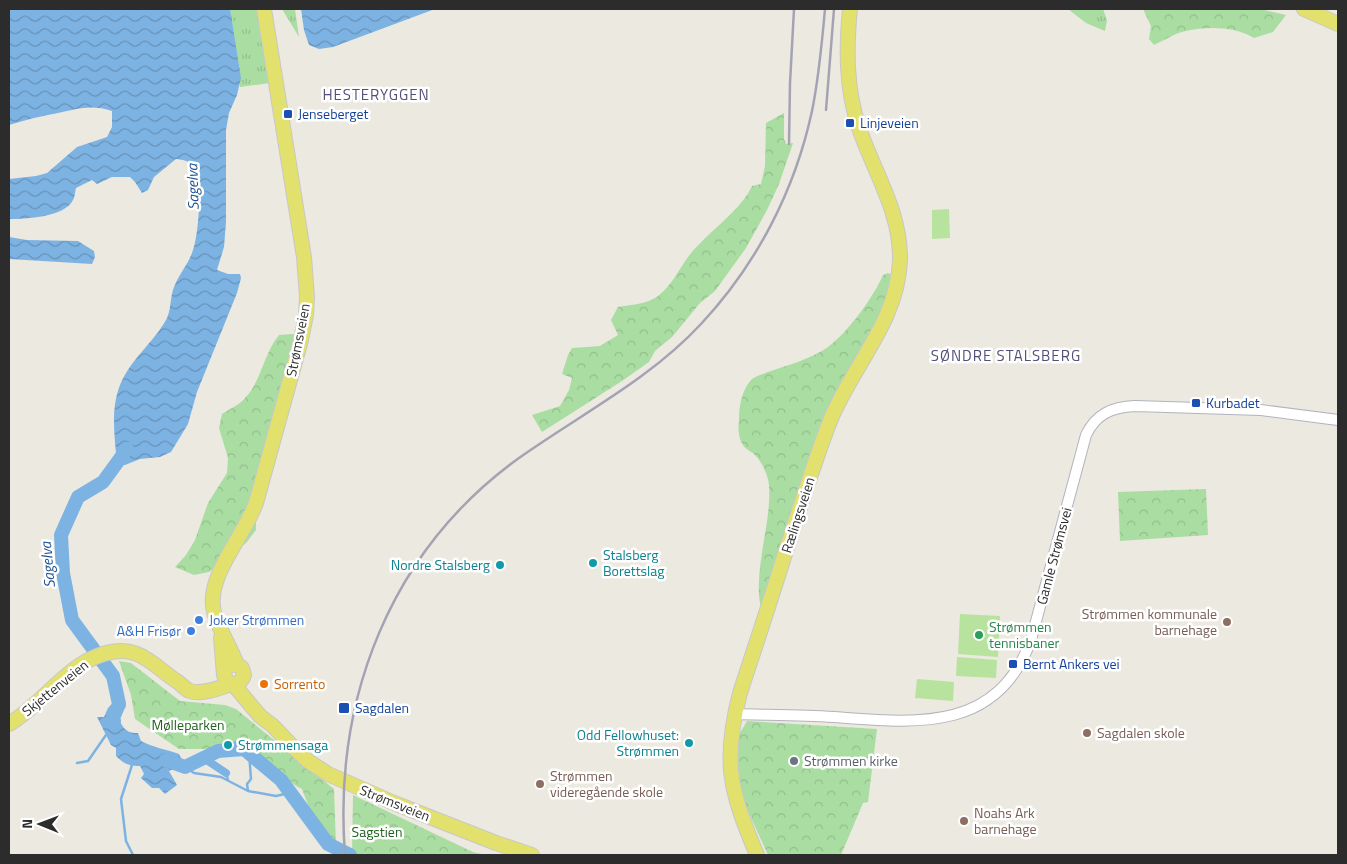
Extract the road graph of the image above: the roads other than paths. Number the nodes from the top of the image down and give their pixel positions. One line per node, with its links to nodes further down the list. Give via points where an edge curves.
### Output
1 (264, 9): 6 (main road, Strømsveien, via 304,257 306,307 301,340 256,503 215,584 213,605)
2 (850, 9): 9 (main road, Rælingsveien, via 847,52 852,100 863,139 891,204 899,240 899,269 895,292 882,328 842,394 820,447)
3 (1304, 9): 4 (main road)
4 (1338, 24)
5 (1338, 420): 9 (street, Gamle Strømsvei, via 1237,409 1135,406 1109,410 1096,419 1086,435 1031,640 1018,670 997,694 967,711 904,722)
6 (220, 629): 7 (main road, Strømsveien); 8 (main road, Strømsveien)
7 (237, 665): 8 (main road, Skjettenveien, via 229,666)
8 (231, 678): 10 (main road, Skjettenveien, via 215,679 205,684 181,684 137,653 120,651 104,654 81,664 37,704); 11 (main road, Strømsveien, via 260,716 308,761 336,778)
9 (735, 714): 12 (main road, Rælingsveien, via 730,754 732,785)
10 (9, 724)
11 (532, 855)
12 (757, 855)

